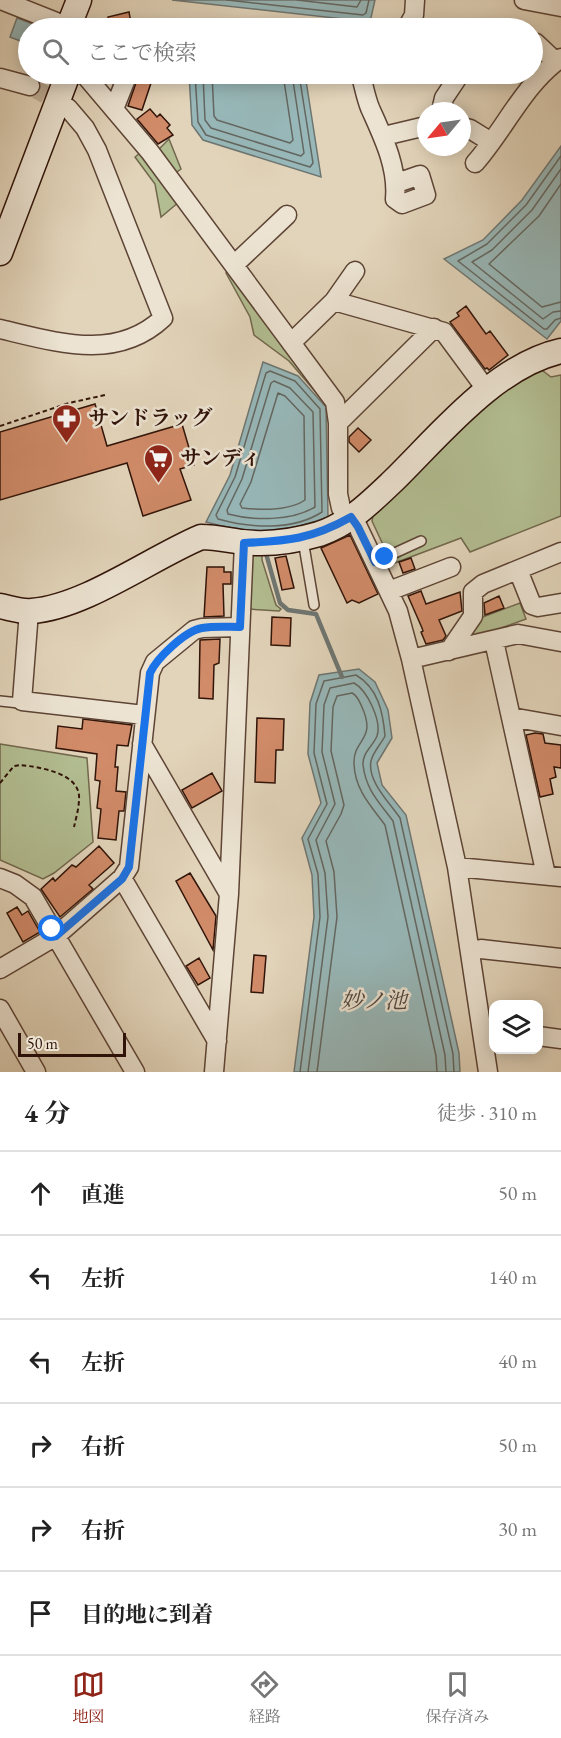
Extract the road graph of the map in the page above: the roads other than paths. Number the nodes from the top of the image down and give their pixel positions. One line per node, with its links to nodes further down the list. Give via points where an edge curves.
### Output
1 (1, 0): 7 (street)
2 (79, 0): 8 (street)
3 (96, 0): 9 (street)
4 (415, 0): 10 (street)
5 (524, 0): 6 (street)
6 (561, 7)
7 (48, 18)
8 (76, 18)
9 (82, 18)
10 (412, 18)
11 (543, 48): 12 (street)
12 (558, 60): 13 (street)
13 (543, 72)
14 (0, 78): 15 (street)
15 (18, 83)
16 (22, 84): 24 (street)
17 (47, 84): 34 (street)
18 (64, 84): 36 (street)
19 (93, 84): 27 (street)
20 (124, 84): 27 (street)
21 (363, 84): 30 (street)
22 (453, 84): 25 (street)
23 (534, 84): 31 (street)
24 (30, 86)
25 (443, 102)
26 (68, 108): 41 (street, via 97,150 163,318 135,338 95,345 76,346)
27 (114, 109): 37 (street)
28 (417, 128): 30 (street)
29 (471, 130): 31 (street)
30 (384, 136): 33 (street)
31 (491, 142): 32 (street)
32 (475, 163)
33 (397, 183)
34 (0, 211)
35 (287, 215): 37 (street)
36 (0, 253)
37 (234, 265): 42 (street)
38 (355, 271): 39 (street)
39 (334, 301): 40 (street); 42 (street)
40 (434, 328): 44 (street, via 444,332); 45 (street)
41 (0, 330)
42 (291, 344): 45 (street, via 335,402)
43 (561, 351): 44 (street, via 511,372)
44 (486, 389): 46 (street, via 365,508)
45 (338, 423): 46 (street, via 338,494 341,507)
46 (351, 517): 47 (street); 51 (street)
47 (303, 538): 49 (street); 56 (lane)
48 (421, 541): 51 (lane)
49 (244, 543): 58 (street, via 201,537 89,594 48,609); 59 (street)
50 (561, 552): 53 (street)
51 (375, 562): 54 (street)
52 (452, 567): 54 (street)
53 (518, 570): 55 (street, via 532,605); 62 (street, via 473,592 473,615)
54 (389, 591): 63 (street)
55 (561, 603)
56 (314, 605)
57 (0, 606): 58 (street)
58 (29, 611): 65 (street)
59 (240, 627): 66 (street, via 194,630 155,662); 74 (street)
60 (494, 641): 61 (street, via 518,634); 62 (street); 67 (street)
61 (561, 642)
62 (449, 651): 63 (street)
63 (411, 659): 70 (street)
64 (0, 701): 65 (lane)
65 (22, 701): 66 (street)
66 (144, 715): 69 (street)
67 (511, 717): 68 (street); 71 (street)
68 (561, 726)
69 (142, 744): 73 (street, via 129,867); 74 (street)
70 (457, 867): 71 (street); 76 (street)
71 (553, 876)
72 (0, 878): 75 (street, via 33,897)
73 (122, 879): 75 (street); 83 (street)
74 (230, 894): 83 (street)
75 (56, 936): 78 (street); 85 (street)
76 (471, 951): 77 (street); 80 (street)
77 (561, 958)
78 (0, 969)
79 (0, 1009): 84 (street)
80 (488, 1032): 87 (street)
81 (543, 1036): 82 (street)
82 (561, 1038)
83 (217, 1041): 86 (street)
84 (36, 1072)
85 (135, 1072)
86 (214, 1072)
87 (488, 1072)

